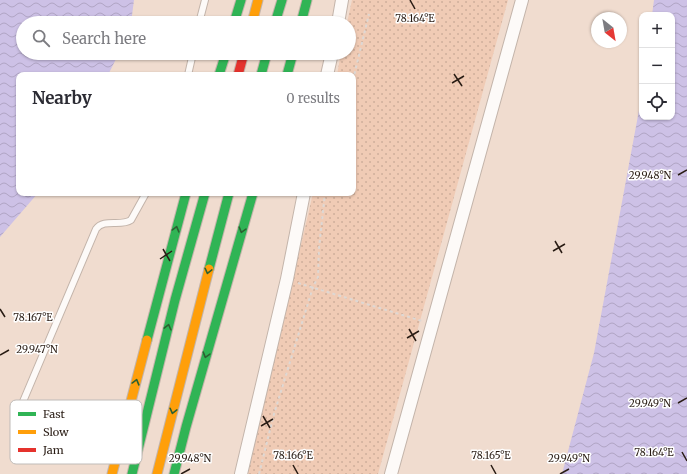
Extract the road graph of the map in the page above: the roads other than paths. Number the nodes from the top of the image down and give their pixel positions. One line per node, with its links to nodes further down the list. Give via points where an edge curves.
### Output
1 (205, 0): 8 (lane)
2 (240, 0): 9 (main road)
3 (258, 0): 10 (main road)
4 (282, 0): 11 (main road)
5 (307, 0): 12 (main road)
6 (342, 0): 13 (street)
7 (522, 0): 42 (street)
8 (201, 16)
9 (236, 16)
10 (254, 16)
11 (277, 16)
12 (303, 16)
13 (339, 16)
14 (191, 60): 20 (lane)
15 (224, 60): 21 (main road)
16 (242, 60): 22 (main road)
17 (265, 60): 23 (main road)
18 (291, 60): 24 (main road)
19 (330, 60): 25 (street)
20 (189, 72)
21 (220, 72)
22 (239, 72)
23 (262, 72)
24 (288, 72)
25 (328, 72)
26 (144, 196): 32 (lane, via 131,220 99,225 96,229)
27 (185, 196): 33 (main road, one-way to 27)
28 (204, 196): 34 (main road, one-way to 28, via 173,307)
29 (228, 196): 39 (main road, one-way to 39)
30 (252, 196): 40 (main road, one-way to 40)
31 (303, 196): 41 (street, via 287,279)
32 (24, 400)
33 (131, 400)
34 (142, 433)
35 (115, 464): 37 (main road, one-way to 35)
36 (134, 464): 38 (main road, one-way to 36)
37 (112, 474)
38 (132, 474)
39 (157, 474)
40 (174, 474)
41 (241, 474)
42 (391, 474)

